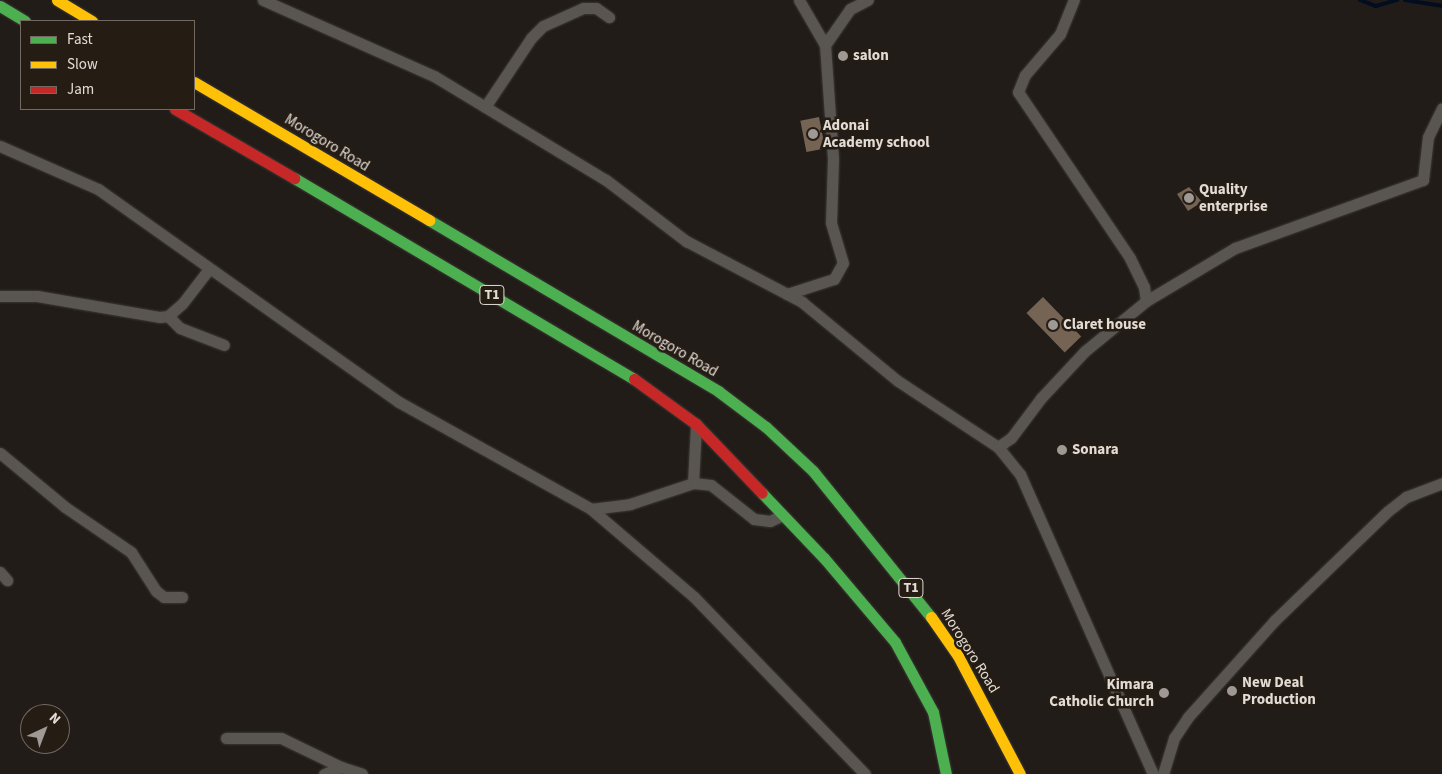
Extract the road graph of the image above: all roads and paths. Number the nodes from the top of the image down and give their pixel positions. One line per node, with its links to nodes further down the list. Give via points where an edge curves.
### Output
1 (57, 0): 9 (highway)
2 (263, 0): 12 (street, via 434,76)
3 (799, 0): 10 (street)
4 (868, 0): 10 (street, via 850,9)
5 (1074, 0): 19 (street, via 1060,34 1025,75 1018,92 1130,258 1144,287)
6 (0, 6): 8 (highway)
7 (609, 17): 12 (street, via 596,8 583,8 543,26 531,38)
8 (24, 20)
9 (90, 20)
10 (825, 45): 17 (street, via 832,159 831,223 843,268 834,279)
11 (195, 83): 36 (highway, Morogoro Road / T1, via 718,391 766,427 813,471 913,591 958,656)
12 (485, 107): 17 (street, via 606,180 686,241)
13 (1442, 108): 19 (street, via 1428,137 1422,180 1235,248)
14 (176, 110): 22 (highway, T1, via 567,337 660,395)
15 (0, 146): 16 (street, via 98,189)
16 (209, 269): 20 (street); 27 (street, via 399,402)
17 (786, 294): 23 (street, via 818,314 898,381)
18 (0, 296): 20 (street, via 38,296 110,311)
19 (1146, 301): 23 (street, via 1085,351 1041,398 1011,438)
20 (168, 316): 21 (street, via 180,328)
21 (224, 345)
22 (696, 424): 25 (street); 28 (highway, T1)
23 (998, 447): 37 (street, via 1020,474)
24 (0, 453): 29 (street, via 65,507 132,552 156,591 164,597)
25 (693, 483): 27 (street, via 630,504); 28 (street, via 711,485 754,519 770,521)
26 (1442, 483): 38 (street, via 1406,497 1388,511 1274,621 1188,717 1174,738)
27 (592, 509): 34 (street, via 694,597)
28 (783, 515): 35 (highway, T1, via 895,642 933,712)
29 (182, 597)
30 (226, 738): 31 (street, via 281,738)
31 (342, 767): 32 (street); 33 (street)
32 (324, 774)
33 (362, 774)
34 (865, 774)
35 (946, 774)
36 (1020, 774)
37 (1154, 774)
38 (1163, 774)

